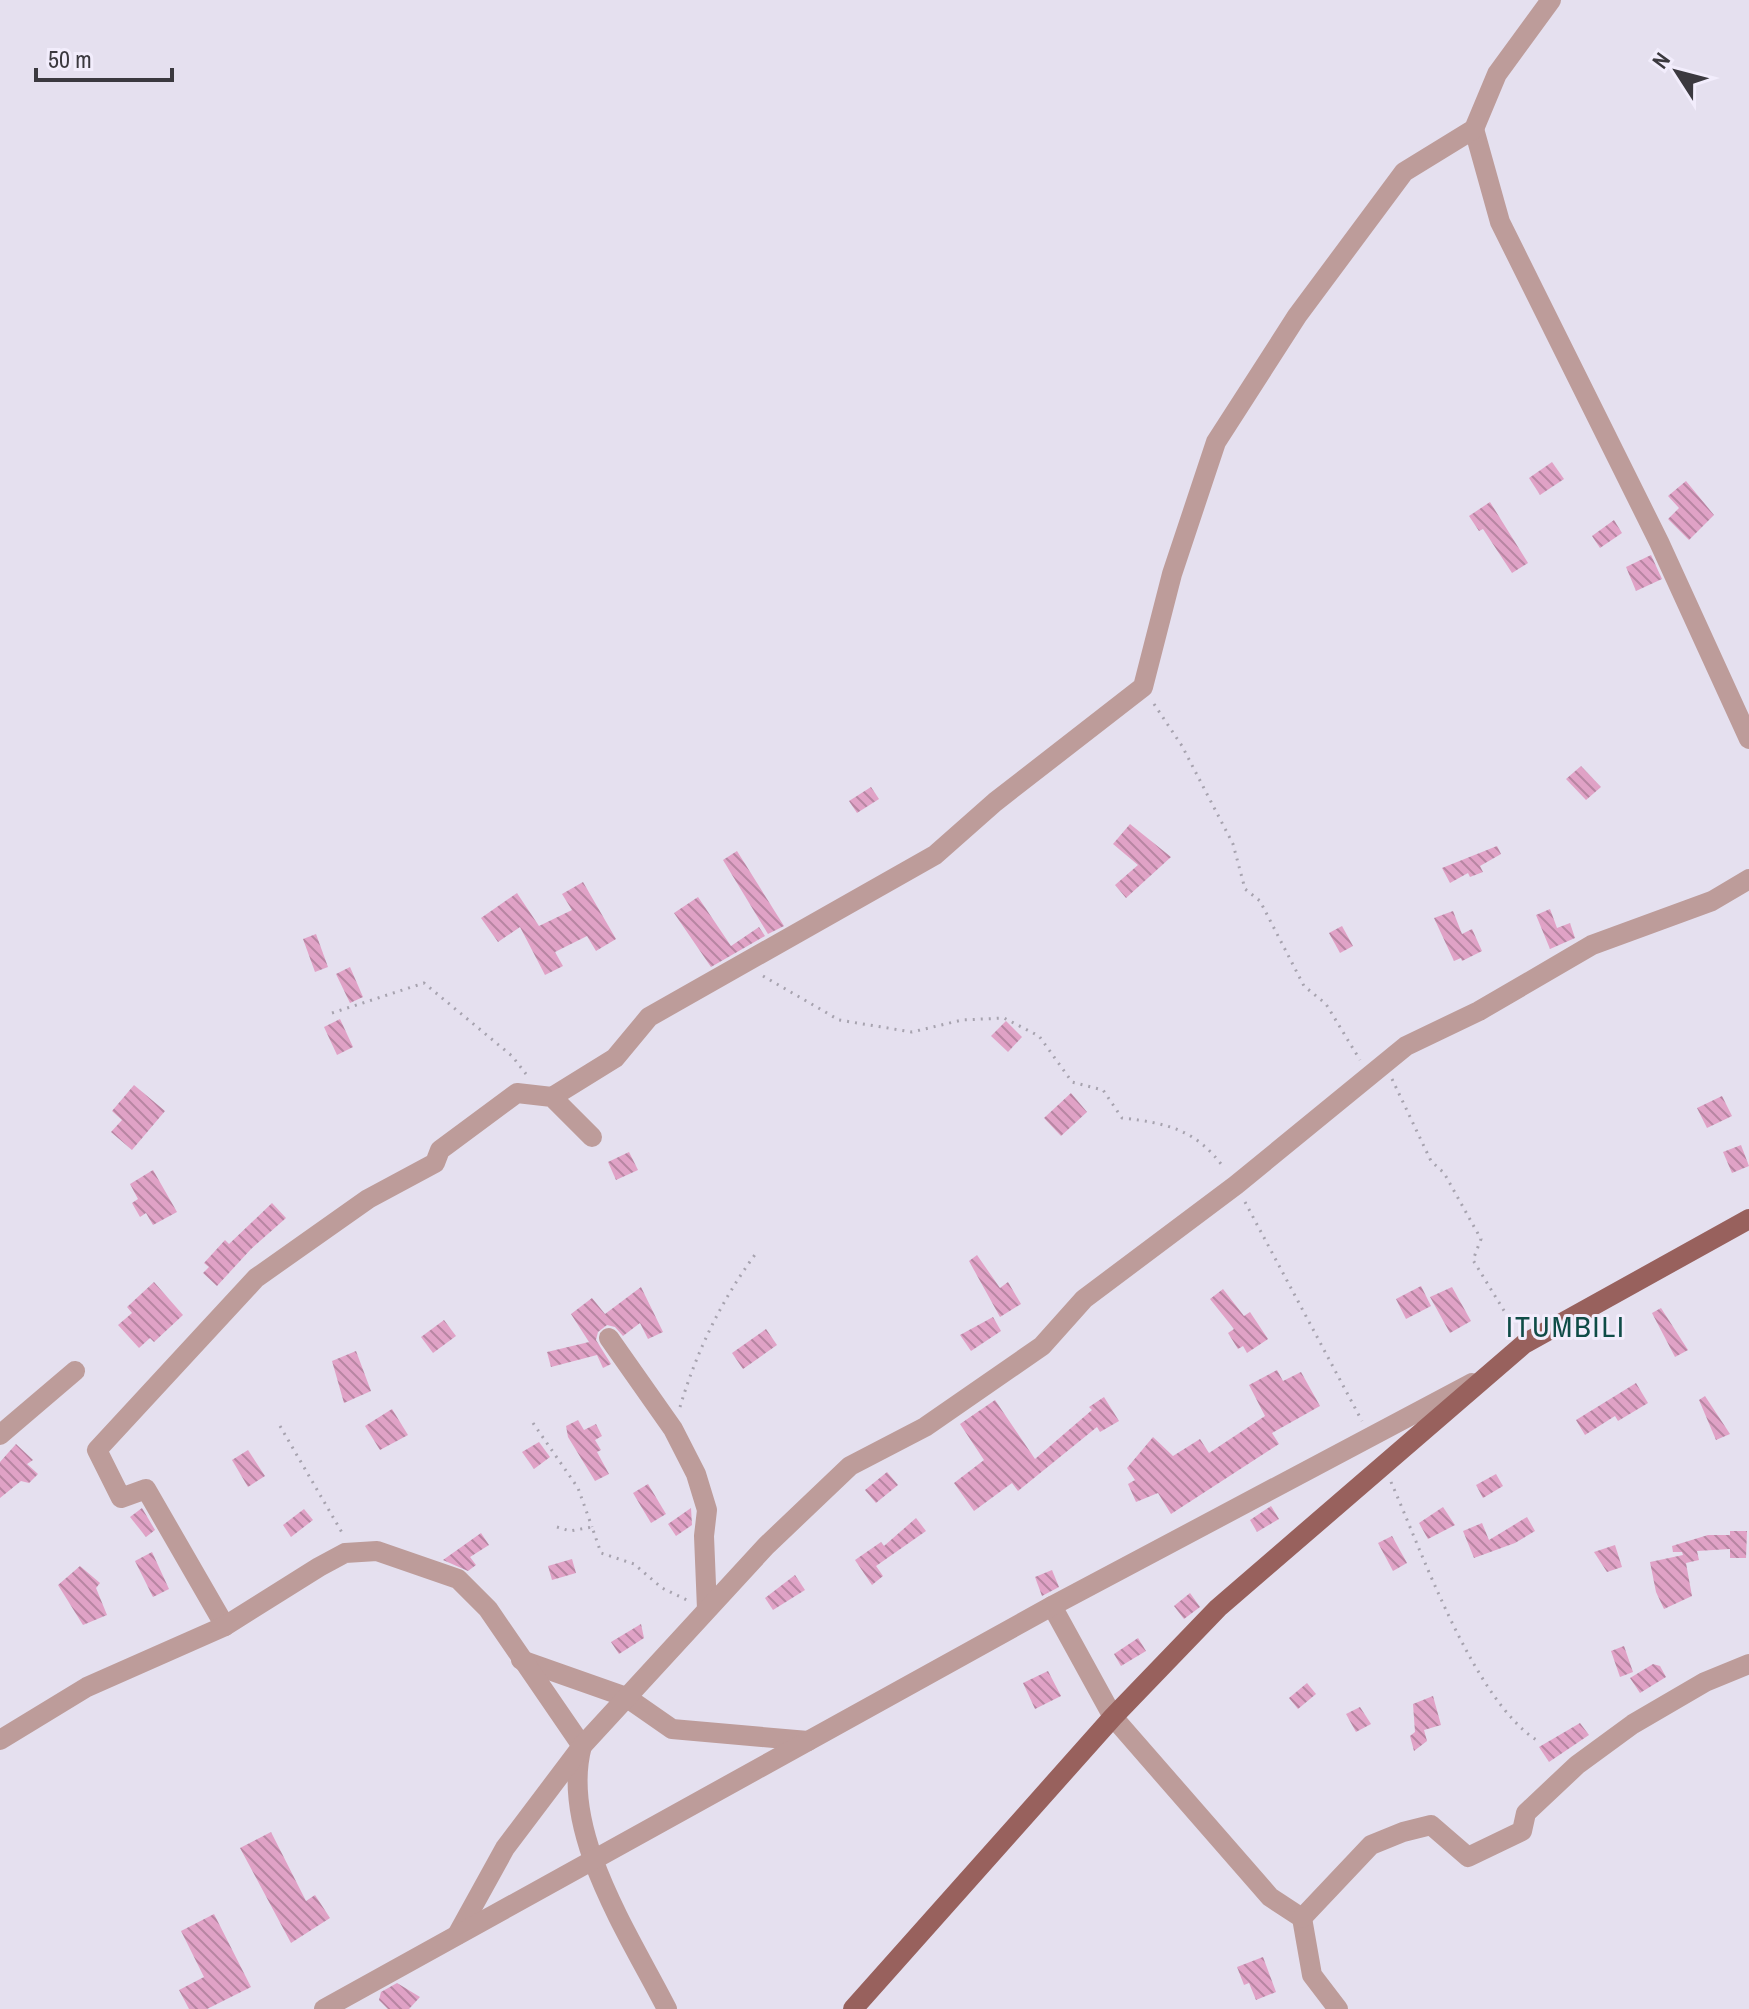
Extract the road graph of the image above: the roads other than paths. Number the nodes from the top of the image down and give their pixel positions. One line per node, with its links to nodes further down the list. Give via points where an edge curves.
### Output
1 (1551, 0): 2 (street, via 1497,74)
2 (1474, 129): 3 (street, via 1500,222 1659,542); 5 (street, via 1404,172 1297,316 1216,442 1172,574 1143,687 935,855 649,1017 615,1058)
3 (1749, 739)
4 (1749, 879): 15 (street, via 1712,901 1592,945 1479,1011 1406,1046 1236,1185 1084,1299 1042,1346 925,1427 850,1466)
5 (547, 1097): 6 (street); 16 (street, via 517,1093 440,1150 435,1163 368,1199 256,1278 97,1450 121,1498 146,1489)
6 (592, 1137)
7 (1749, 1219): 10 (main road, via 1524,1344)
8 (609, 1338): 15 (street, via 673,1429 696,1474 707,1510)
9 (75, 1371): 11 (street)
10 (1479, 1380): 12 (street); 13 (main road)
11 (0, 1435)
12 (1370, 1435): 13 (street); 14 (street)
13 (1384, 1468): 20 (main road, via 1218,1608)
14 (1052, 1606): 20 (street); 22 (street)
15 (707, 1609): 19 (street)
16 (225, 1626): 17 (street, via 319,1567 354,1553 377,1551 458,1579 488,1609); 21 (street, via 87,1687)
17 (521, 1660): 19 (street); 23 (street)
18 (1749, 1664): 25 (street, via 1705,1682 1633,1724 1526,1813 1522,1831 1468,1857 1431,1825 1403,1832 1371,1845)
19 (626, 1697): 22 (street, via 672,1729); 23 (street)
20 (1113, 1717): 25 (street, via 1270,1897); 29 (main road)
21 (0, 1740)
22 (808, 1741): 24 (street)
23 (582, 1746): 24 (street, via 580,1797); 26 (street, via 505,1848)
24 (591, 1860): 26 (street); 28 (street)
25 (1302, 1918): 30 (street, via 1312,1975)
26 (457, 1935): 27 (street)
27 (324, 2009)
28 (667, 2009)
29 (853, 2009)
30 (1338, 2009)

